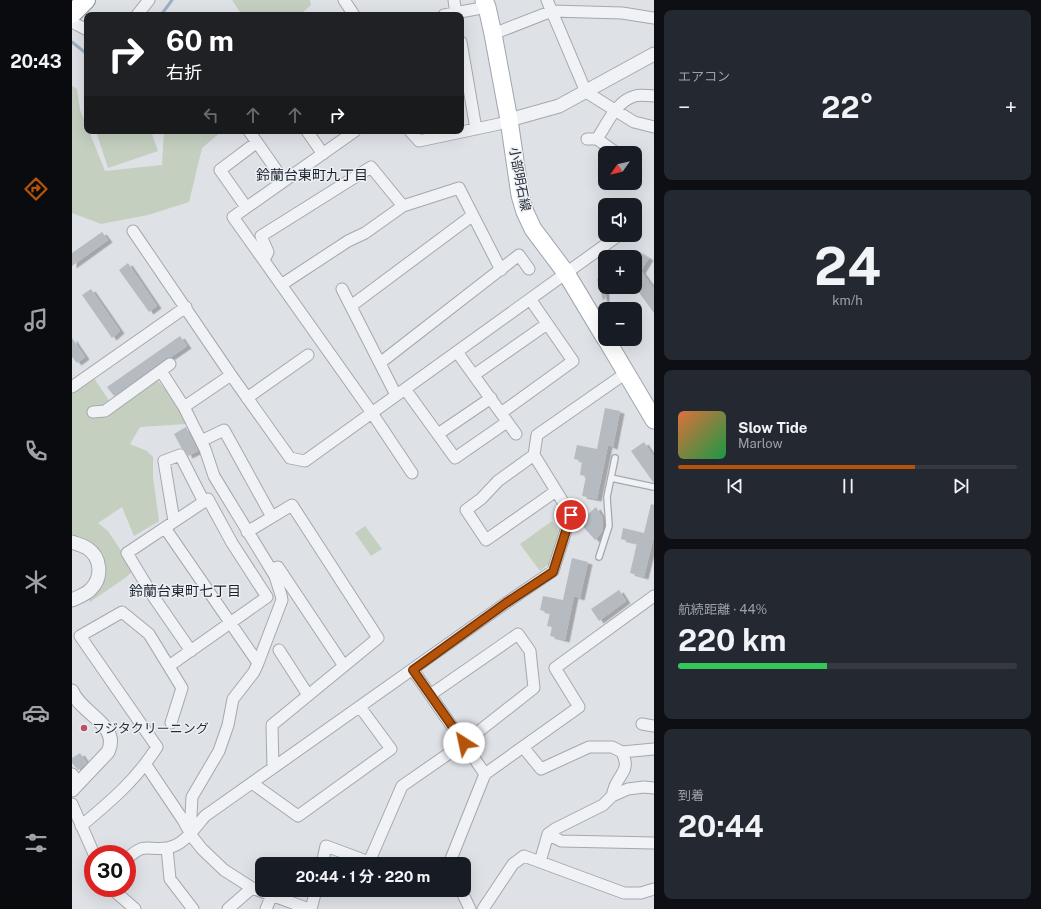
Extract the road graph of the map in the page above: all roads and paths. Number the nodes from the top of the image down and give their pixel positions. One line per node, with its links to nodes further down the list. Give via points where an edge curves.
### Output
1 (150, 0): 7 (street)
2 (344, 0): 8 (street)
3 (454, 0): 9 (street)
4 (547, 0): 6 (street)
5 (486, 3): 10 (street); 14 (main road, 小部明石線)
6 (552, 11): 11 (street, via 622,13); 14 (street); 17 (street)
7 (140, 12)
8 (352, 12)
9 (456, 12)
10 (461, 12)
11 (654, 18)
12 (72, 22): 13 (street)
13 (84, 28)
14 (493, 34): 20 (main road, 小部明石線)
15 (654, 54): 17 (street)
16 (464, 59): 22 (street)
17 (586, 92): 19 (street); 20 (street, via 559,106)
18 (654, 96): 19 (street, via 635,96)
19 (615, 110): 21 (street, via 634,122); 30 (street, via 592,139)
20 (509, 120): 22 (street); 41 (main road, 小部明石線, via 520,195 525,212 533,229)
21 (654, 127)
22 (476, 129): 23 (street)
23 (464, 131)
24 (251, 134): 29 (street)
25 (309, 134): 31 (street)
26 (348, 134): 31 (street)
27 (413, 134): 28 (street, via 419,141)
28 (431, 135)
29 (256, 143): 32 (street); 34 (street, via 220,170)
30 (604, 146)
31 (323, 154): 32 (street)
32 (284, 181): 34 (street)
33 (403, 206): 35 (street, via 460,188); 38 (street, via 371,167 261,236 268,252); 42 (street, via 365,233 348,241)
34 (246, 208): 38 (street, via 233,217)
35 (473, 215): 40 (street); 45 (street)
36 (133, 231): 46 (street)
37 (609, 242): 41 (street)
38 (264, 260): 42 (street)
39 (529, 269): 40 (street, via 519,255)
40 (501, 270): 52 (street)
41 (566, 273): 44 (street); 48 (main road, 小部明石線)
42 (281, 285): 64 (street)
43 (342, 289): 45 (street)
44 (530, 299): 47 (street); 50 (street)
45 (350, 306): 52 (street)
46 (186, 307): 56 (street); 58 (street)
47 (547, 324): 57 (street); 65 (street, via 573,361)
48 (598, 326)
49 (610, 346): 55 (main road, 小部明石線)
50 (457, 352): 57 (street); 59 (street)
51 (308, 355): 60 (street)
52 (380, 363): 59 (street)
53 (170, 364): 54 (street)
54 (161, 371): 62 (street); 63 (street, via 105,411)
55 (626, 373): 66 (main road, 小部明石線); 70 (street, via 537,435)
56 (231, 375): 60 (street); 62 (street)
57 (474, 375): 61 (street)
58 (72, 387)
59 (401, 392): 64 (street); 67 (street)
60 (247, 398): 64 (street, via 290,458 305,461)
61 (490, 398): 65 (street); 67 (street)
62 (184, 407): 69 (street)
63 (93, 412)
64 (372, 413): 72 (street)
65 (504, 418): 67 (street, via 455,458); 68 (street)
66 (654, 420)
67 (438, 434)
68 (516, 434)
69 (201, 441): 77 (street, via 224,430); 80 (street, via 214,476)
70 (534, 455): 75 (street); 75 (street, via 498,481 466,510 486,540)
71 (615, 458): 73 (lane)
72 (412, 473)
73 (611, 478): 74 (lane); 82 (lane, via 607,497 609,526)
74 (654, 487)
75 (556, 491): 92 (street, via 571,515 553,572)
76 (204, 502): 78 (street); 78 (street, via 180,455 164,461); 86 (street, via 208,499 267,597)
77 (272, 517): 80 (street); 91 (street, via 292,505 378,638)
78 (174, 521): 79 (street)
79 (165, 528): 86 (street); 88 (street, via 127,553)
80 (247, 532): 83 (street)
81 (72, 542): 85 (street, via 88,548 97,559 100,571 92,589)
82 (599, 557)
83 (271, 569): 89 (street, via 282,600); 91 (street, via 278,567)
84 (654, 596): 101 (street, via 554,668 579,707)
85 (72, 600)
86 (230, 623): 88 (street); 89 (street)
87 (279, 650): 94 (street)
88 (191, 651): 90 (street)
89 (258, 663): 113 (street, via 233,699 219,751 192,797)
90 (169, 666): 97 (street, via 182,688); 104 (street, via 149,634 122,612 80,636 157,747)
91 (344, 666): 94 (street)
92 (413, 670): 95 (street); 96 (street)
93 (72, 691): 107 (street, via 83,707 104,725 111,736 111,747 108,752)
94 (308, 695): 105 (street, via 272,724)
95 (430, 695): 100 (street); 100 (street, via 518,634 530,651 534,688)
96 (360, 707): 105 (street); 108 (street, via 391,749 298,816)
97 (171, 723)
98 (642, 724): 99 (street)
99 (654, 726)
100 (464, 743): 106 (street); 121 (street, via 402,786)
101 (523, 747): 103 (street, via 541,769 589,747 612,747); 106 (street)
102 (654, 749): 103 (street)
103 (622, 752): 110 (street, via 626,760 625,770)
104 (146, 765): 112 (street, via 117,797); 113 (street)
105 (273, 768): 108 (street)
106 (486, 774): 122 (street)
107 (74, 782)
108 (252, 783): 113 (street, via 205,816)
109 (654, 788): 110 (street, via 628,789)
110 (612, 796): 114 (street, via 603,805)
111 (72, 804): 112 (street)
112 (81, 826): 116 (street)
113 (190, 834): 117 (street, via 181,842); 124 (street, via 224,870)
114 (548, 834): 115 (street, via 561,841); 123 (street)
115 (654, 843)
116 (90, 845)
117 (167, 848): 118 (street, via 144,847); 134 (street, via 170,879)
118 (136, 851)
119 (324, 857): 120 (street, via 326,846)
120 (356, 857)
121 (371, 857)
122 (452, 857)
123 (540, 862): 126 (street, via 624,893); 138 (street, via 524,856 513,864)
124 (252, 888): 125 (street); 135 (street)
125 (255, 889)
126 (654, 889)
127 (121, 897): 133 (street)
128 (271, 897): 136 (street)
129 (277, 897): 132 (street)
130 (312, 897): 132 (street)
131 (465, 897): 137 (street)
132 (306, 908)
133 (135, 909)
134 (193, 909)
135 (228, 909)
136 (266, 909)
137 (470, 909)
138 (484, 909)

